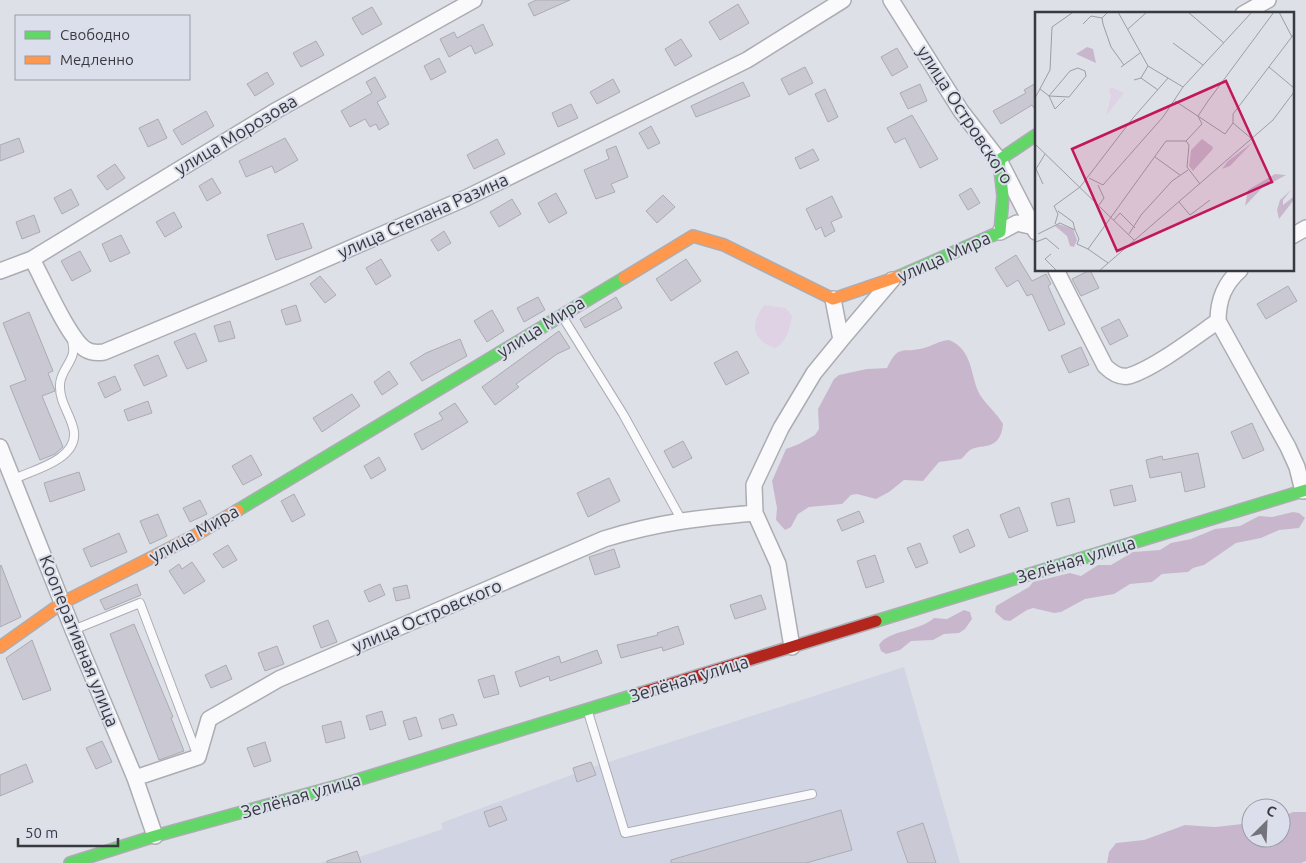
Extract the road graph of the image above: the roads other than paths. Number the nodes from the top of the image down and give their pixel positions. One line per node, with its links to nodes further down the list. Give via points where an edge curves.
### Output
1 (474, 0): 12 (street, улица Морозова, via 277,110)
2 (843, 0): 20 (street, улица Степана Разина, via 738,64 466,198 291,274 104,352 88,351)
3 (891, 0): 7 (street, улица Островского, via 961,110)
4 (1268, 0): 5 (street)
5 (1247, 12)
6 (1035, 136): 7 (street)
7 (999, 160): 9 (street, улица Островского); 10 (street, улица Мира, via 1005,203)
8 (1306, 228): 11 (street)
9 (1035, 229): 10 (street, via 1016,223)
10 (1000, 232): 16 (street, улица Мира)
11 (1294, 235)
12 (32, 259): 13 (street, улица Морозова); 20 (street, улица Степана Разина)
13 (0, 271)
14 (1057, 271): 19 (street, via 1105,366 1114,374 1127,376 1147,367)
15 (1239, 271): 19 (street, via 1222,293)
16 (893, 279): 17 (street, улица Мира); 21 (street)
17 (833, 299): 18 (street, улица Мира, via 724,243 693,236); 21 (street)
18 (561, 314): 26 (lane, via 623,414); 27 (street, улица Мира, via 194,536)
19 (1218, 321): 24 (street, via 1288,447)
20 (72, 333): 23 (lane, via 73,353 60,384 61,401 74,432 72,443 67,453)
21 (841, 340): 25 (street, via 814,373 781,428 754,485)
22 (0, 447): 23 (street, Кооперативная улица)
23 (14, 479): 27 (street, Кооперативная улица)
24 (1304, 490): 30 (street, Зелёная улица)
25 (755, 513): 26 (street, улица Островского); 30 (street, via 778,564)
26 (681, 519): 32 (street, улица Островского, via 604,539 279,679 210,719)
27 (62, 603): 28 (street, Кооперативная улица); 29 (street, улица Мира)
28 (73, 630): 32 (lane, via 140,604); 33 (street, Кооперативная улица)
29 (0, 647)
30 (792, 647): 31 (street, Зелёная улица)
31 (588, 710): 34 (lane, via 625,834); 35 (street, Зелёная улица)
32 (198, 757): 33 (street)
33 (135, 778): 35 (street, Кооперативная улица)
34 (812, 794)
35 (155, 836): 36 (street, Зелёная улица)
36 (70, 863)

